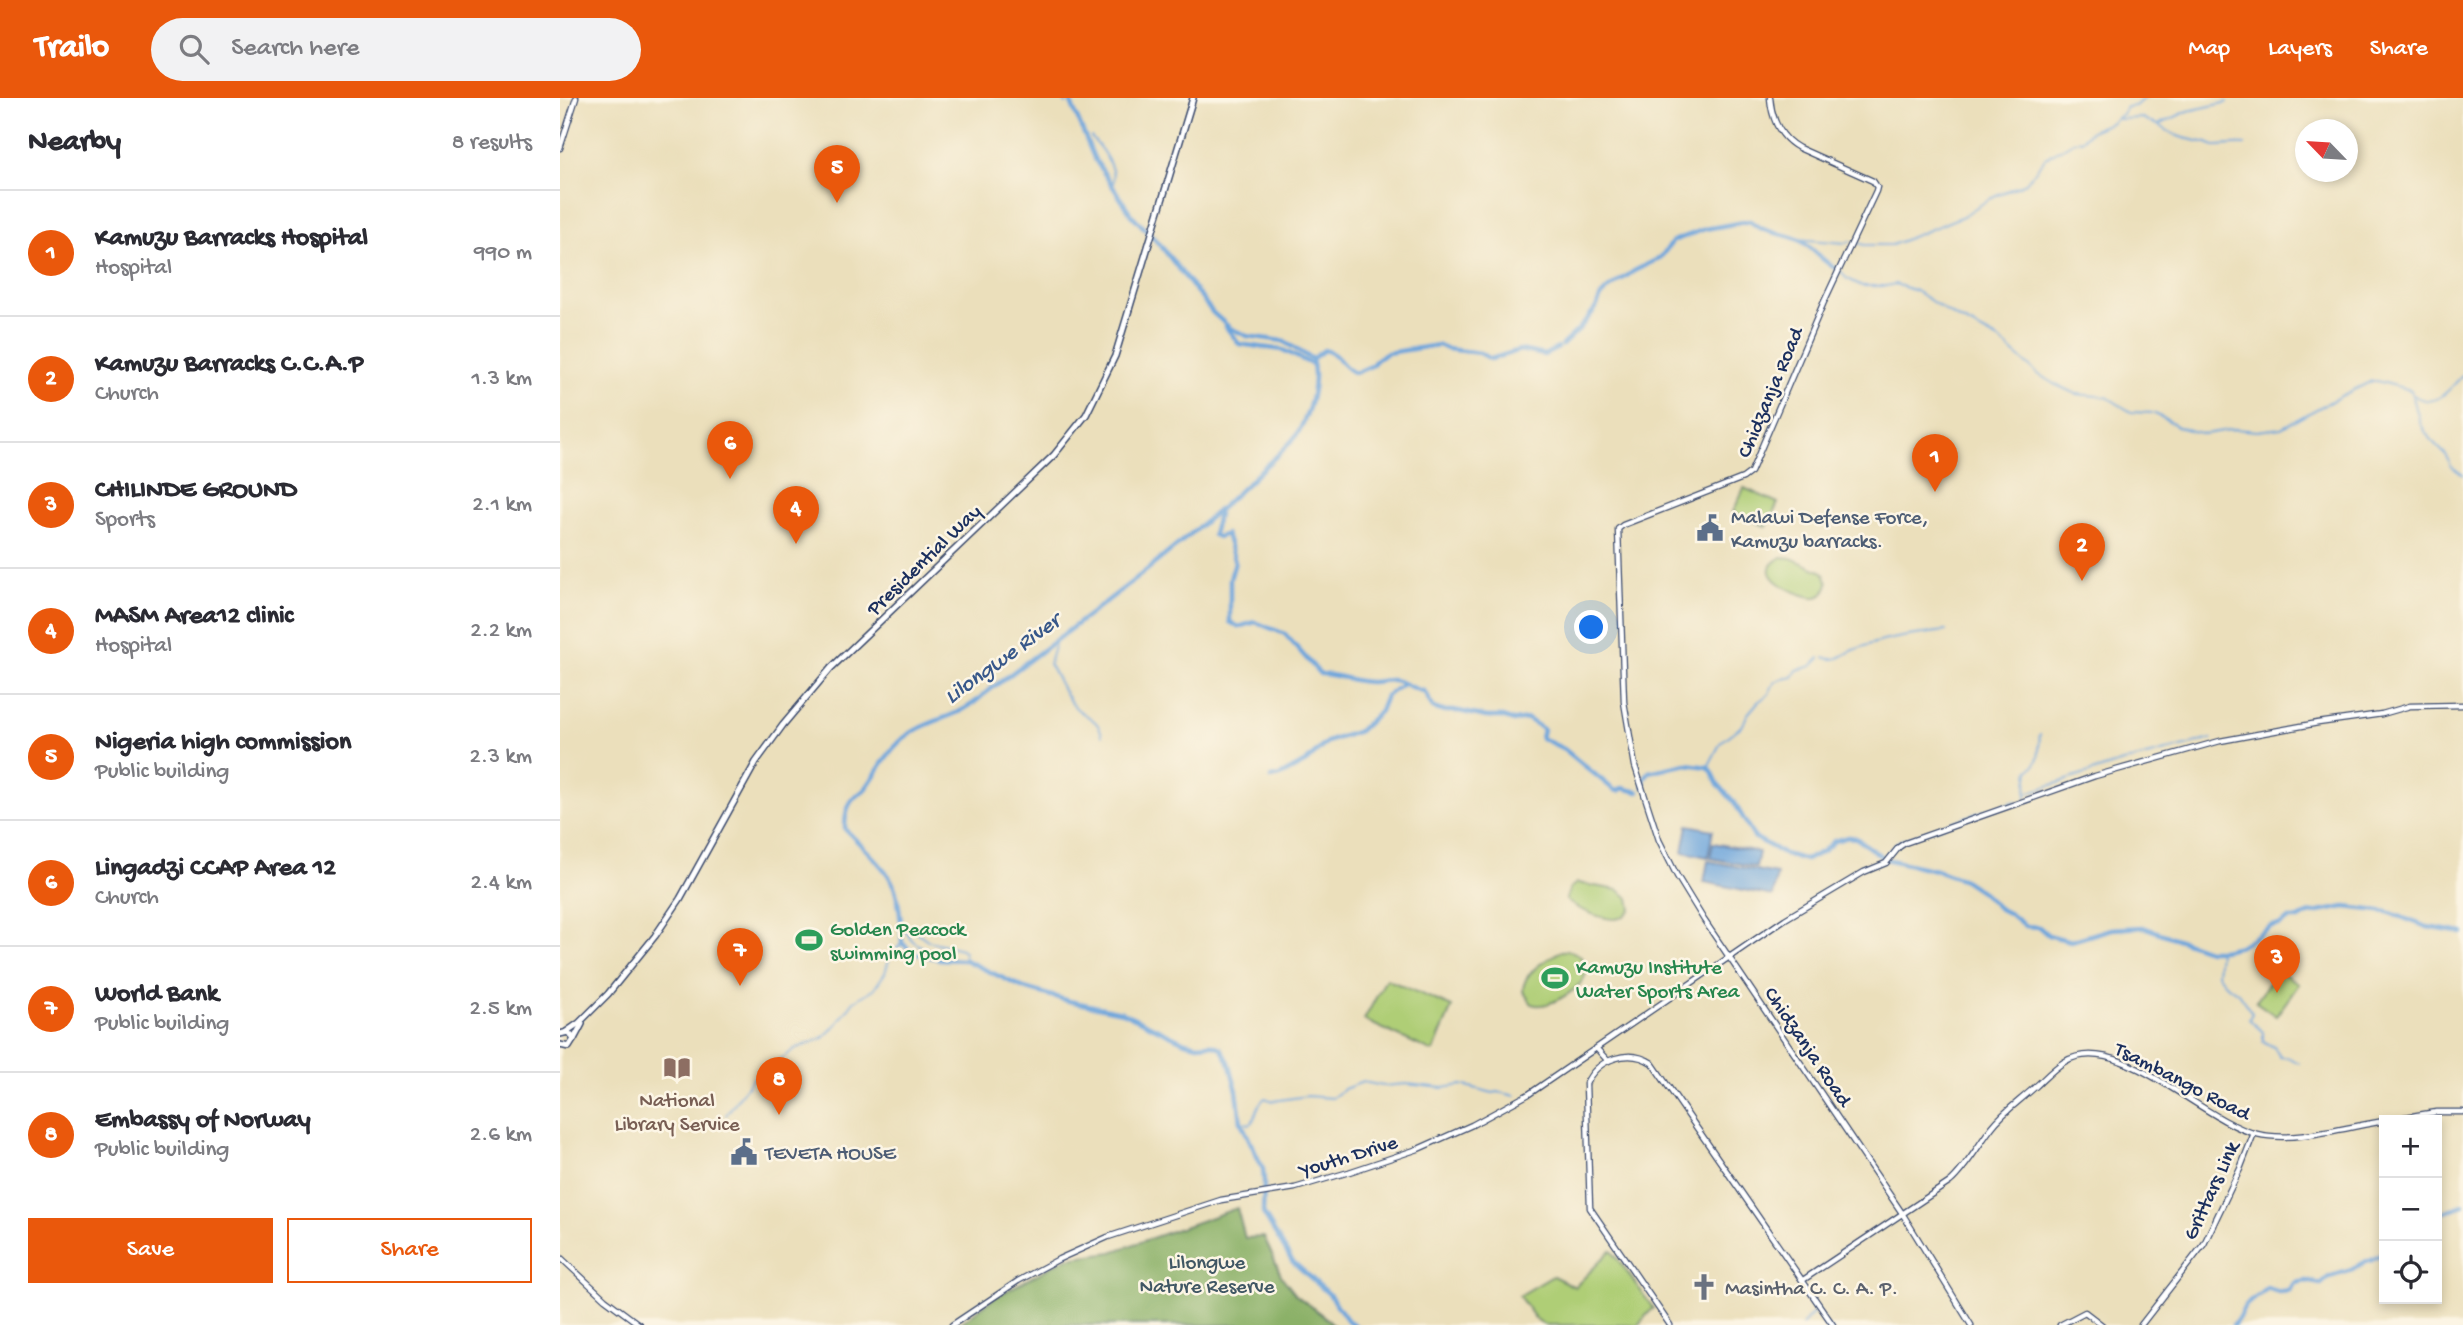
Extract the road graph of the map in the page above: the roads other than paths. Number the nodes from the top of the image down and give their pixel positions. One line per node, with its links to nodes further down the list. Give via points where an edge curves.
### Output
1 (576, 98): 4 (street)
2 (1193, 98): 7 (main road, Presidential Way, via 1115,356 1079,426 802,701 751,771 668,918)
3 (1770, 98): 6 (street, Chidzanja Road, via 1776,125 1792,144 1873,181 1876,191 1751,472 1618,531 1623,702 1635,766 1659,840)
4 (560, 148)
5 (2463, 705): 6 (street, Youth Drive, via 2410,706 2263,732 2095,776 1905,843 1888,860)
6 (1728, 957): 11 (street, Youth Drive); 17 (street, Chidzanja Road)
7 (597, 1005): 8 (main road, Presidential Way); 9 (main road, Presidential Way)
8 (562, 1032): 9 (main road)
9 (574, 1039): 10 (main road, Presidential Way, via 571,1046)
10 (561, 1047)
11 (1597, 1049): 12 (street); 21 (street, Youth Drive, via 1516,1102 1447,1137 1349,1172 1208,1204 1108,1237 1018,1281)
12 (1608, 1061): 19 (street, via 1631,1057 1652,1063); 22 (street, via 1585,1087 1590,1208)
13 (2463, 1112): 14 (street, Tsambango Road)
14 (2418, 1115)
15 (2379, 1121): 16 (street, Tsambango Road, via 2291,1136)
16 (2254, 1133): 17 (street, Tsambango Road, via 2122,1062 2098,1055 2080,1056 2056,1068 2006,1112 1958,1174); 27 (street, Grittars Link, via 2204,1244)
17 (1902, 1213): 19 (street, Tsambango Road); 24 (street, Chidzanja Road)
18 (560, 1257): 20 (street)
19 (1803, 1280): 23 (street)
20 (640, 1325)
21 (952, 1325)
22 (1670, 1325)
23 (1833, 1325)
24 (1972, 1325)
25 (2060, 1325): 26 (street, via 2085,1312)
26 (2102, 1325)
27 (2141, 1325)

